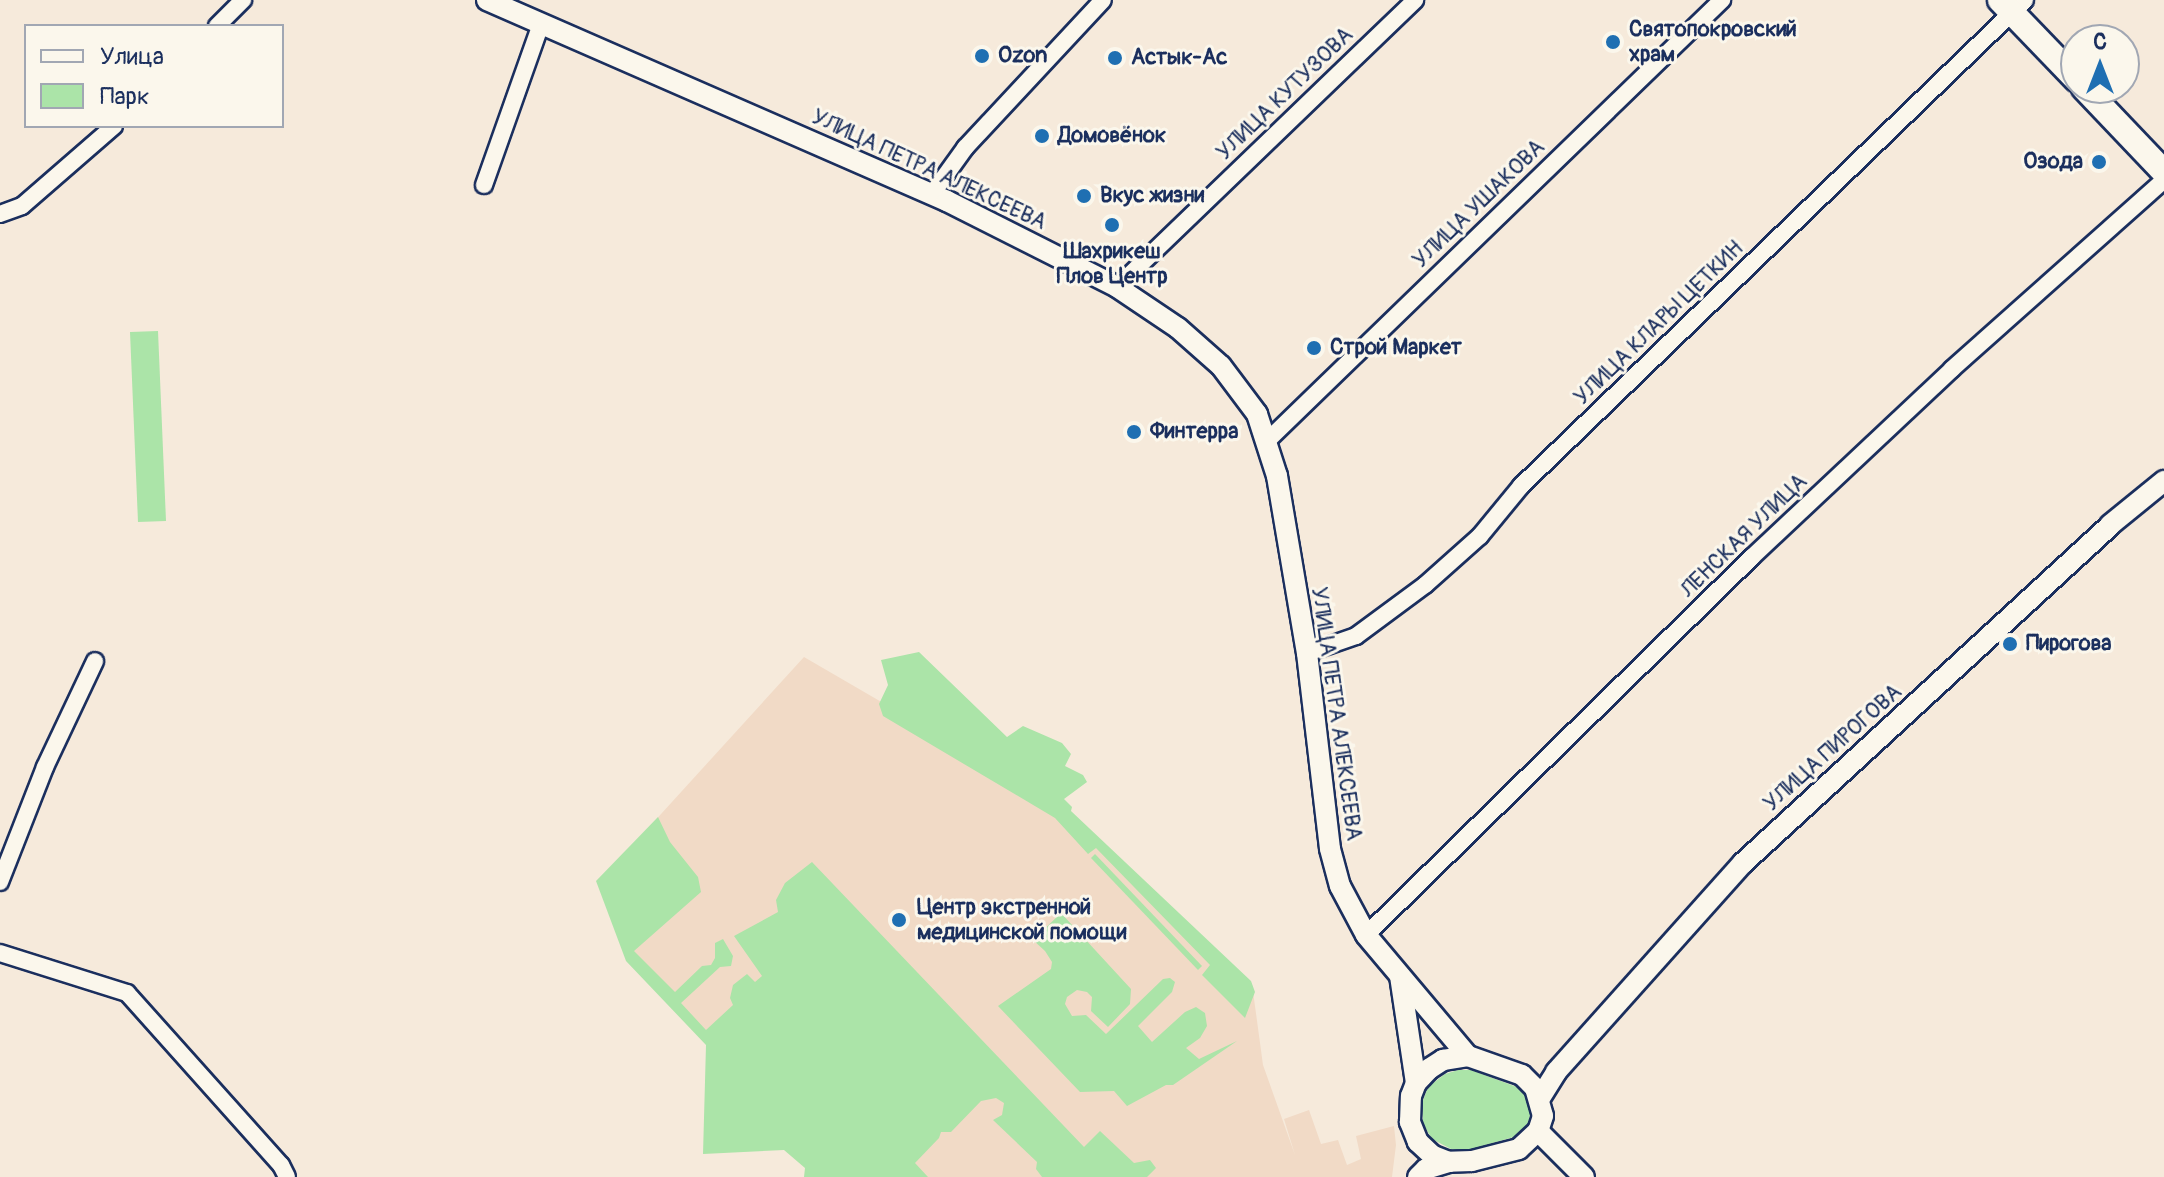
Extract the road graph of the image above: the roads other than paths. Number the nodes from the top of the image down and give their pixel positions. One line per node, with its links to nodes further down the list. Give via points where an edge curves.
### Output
1 (243, 0): 7 (street)
2 (487, 0): 8 (street, УЛИЦА ПЕТРА АЛЕКСЕЕВА)
3 (1103, 0): 15 (street, via 965,148)
4 (1415, 0): 17 (street, УЛИЦА КУТУЗОВА)
5 (1722, 0): 18 (street, УЛИЦА УШАКОВА)
6 (2013, 4): 9 (main road); 20 (street, УЛИЦА КЛАРЫ ЦЕТКИН, via 1532,475 1480,536 1356,636)
7 (219, 24)
8 (541, 24): 14 (street); 15 (street, УЛИЦА ПЕТРА АЛЕКСЕЕВА)
9 (2060, 60)
10 (2099, 104): 12 (main road)
11 (112, 128): 16 (street, via 22,206)
12 (2164, 172)
13 (2164, 180): 23 (street, ЛЕНСКАЯ УЛИЦА, via 1752,557)
14 (484, 185)
15 (932, 194): 17 (street, УЛИЦА ПЕТРА АЛЕКСЕЕВА)
16 (0, 214)
17 (1117, 287): 18 (street, УЛИЦА ПЕТРА АЛЕКСЕЕВА, via 1178,328 1221,366 1257,414)
18 (1267, 441): 20 (street, УЛИЦА ПЕТРА АЛЕКСЕЕВА)
19 (2164, 481): 27 (street, УЛИЦА ПИРОГОВА, via 1743,863)
20 (1307, 653): 23 (street, УЛИЦА ПЕТРА АЛЕКСЕЕВА, via 1330,849 1340,886)
21 (95, 661): 22 (street, via 45,767)
22 (0, 882)
23 (1366, 935): 25 (street, УЛИЦА ПЕТРА АЛЕКСЕЕВА)
24 (0, 953): 34 (street, via 127,993)
25 (1400, 976): 26 (street, УЛИЦА ПЕТРА АЛЕКСЕЕВА); 29 (street)
26 (1468, 1056): 28 (street); 29 (street, via 1443,1060)
27 (1556, 1072): 28 (street); 30 (street, УЛИЦА ПИРОГОВА)
28 (1522, 1075): 30 (street)
29 (1416, 1083): 32 (street, via 1410,1122)
30 (1540, 1098): 31 (street, via 1543,1116)
31 (1538, 1131): 33 (street, via 1519,1149); 36 (street)
32 (1418, 1142): 33 (street); 35 (street)
33 (1449, 1162): 35 (street)
34 (287, 1177)
35 (1417, 1177)
36 (1584, 1177)

